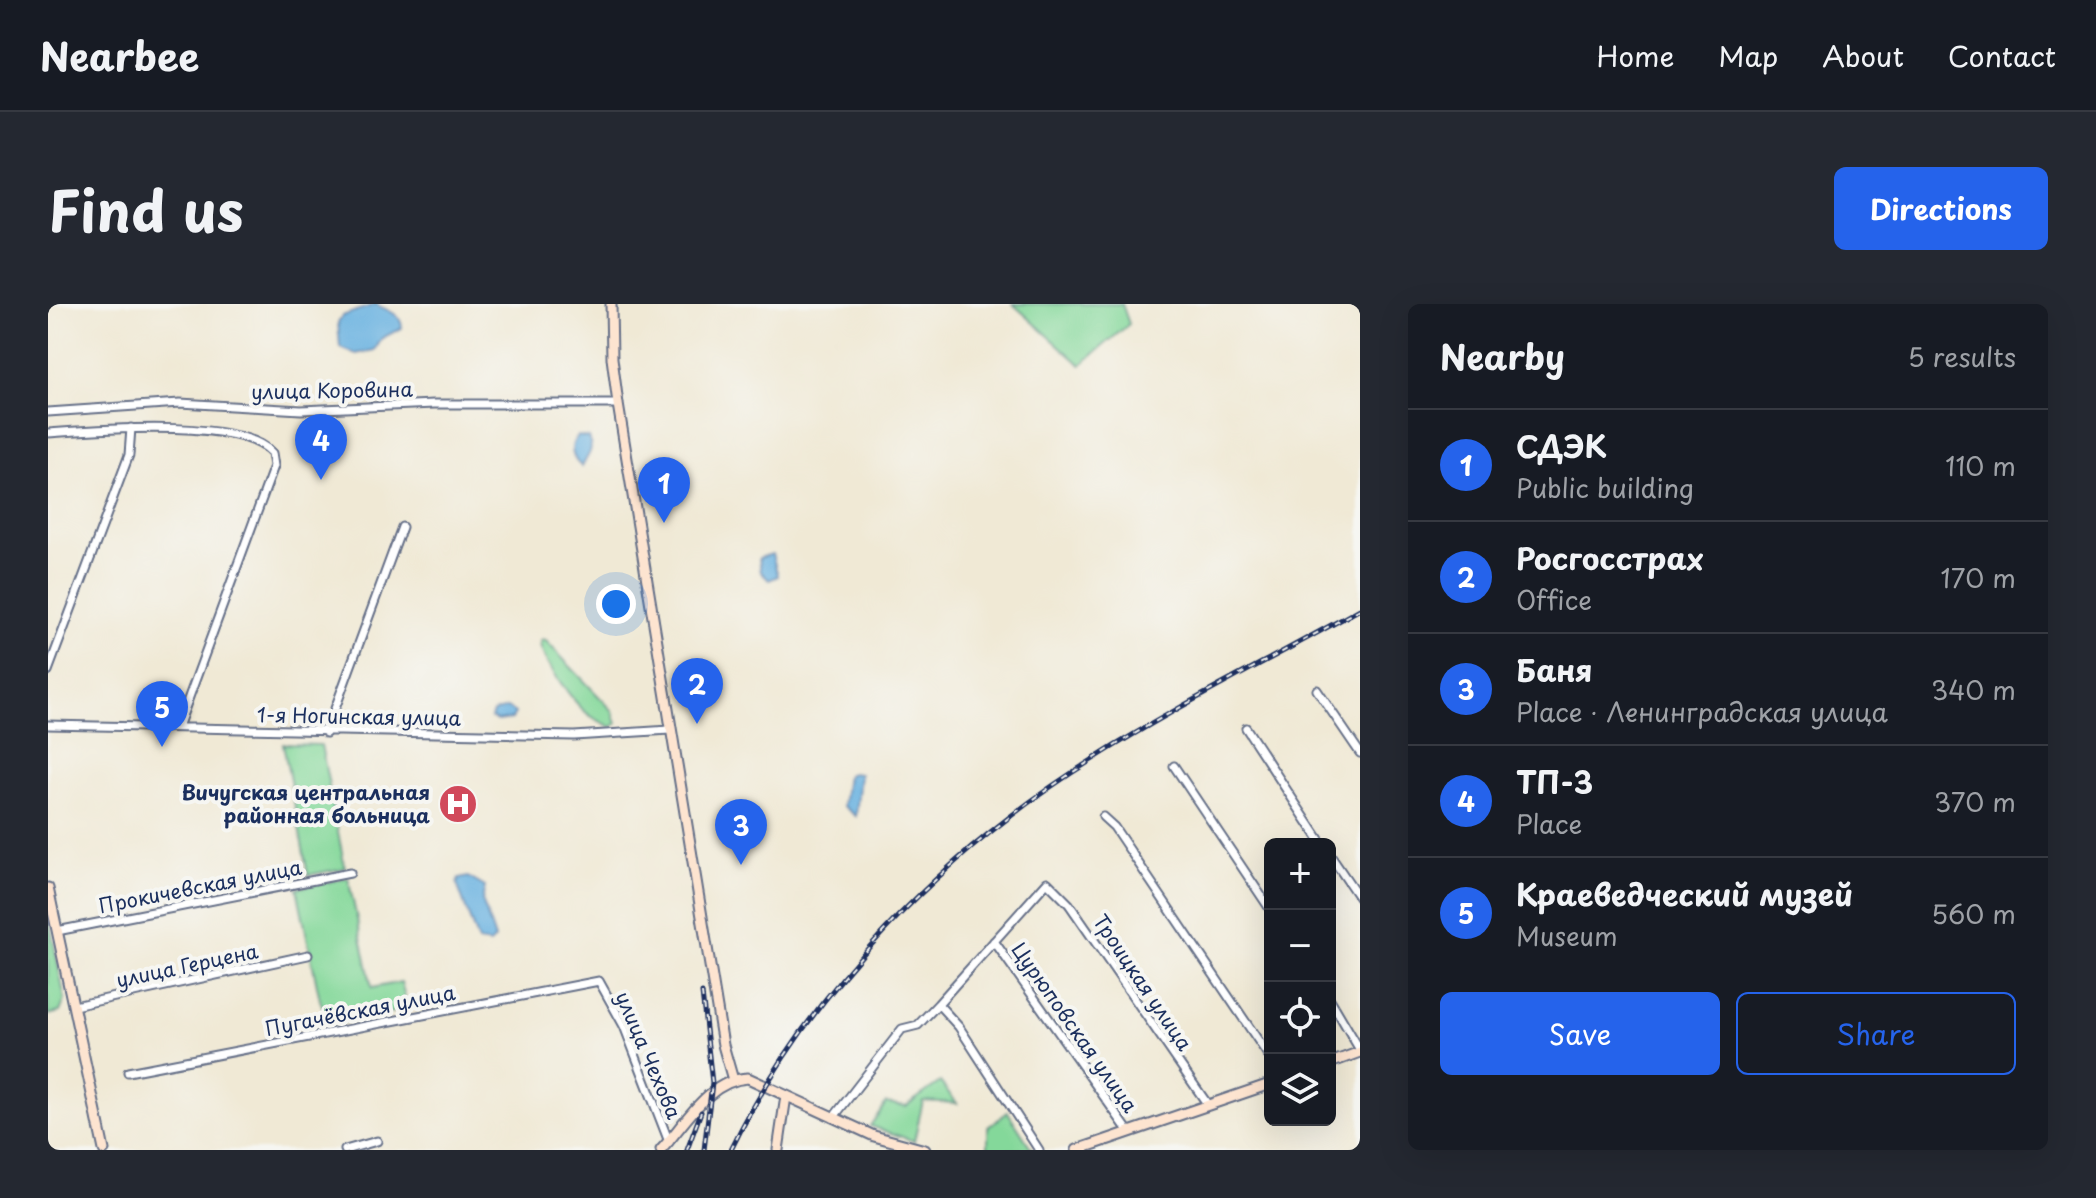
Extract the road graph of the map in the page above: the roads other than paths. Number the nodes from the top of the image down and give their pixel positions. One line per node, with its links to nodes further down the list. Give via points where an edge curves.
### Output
1 (611, 304): 2 (main road)
2 (618, 404): 3 (street, улица Коровина, via 301,410 180,403); 12 (main road)
3 (48, 412)
4 (131, 428): 5 (street); 7 (street, via 129,455); 10 (street, via 228,435 272,453 274,466 266,491)
5 (48, 433)
6 (402, 527): 13 (street)
7 (48, 671)
8 (1317, 690): 14 (street)
9 (48, 725): 10 (street, 1-я Ногинская улица)
10 (178, 727): 13 (street, 1-я Ногинская улица)
11 (1246, 728): 17 (street)
12 (670, 730): 13 (street, 1-я Ногинская улица, via 574,736); 34 (main road)
13 (326, 733)
14 (1360, 753)
15 (1174, 766): 22 (street)
16 (1103, 817): 31 (street)
17 (1318, 838)
18 (1336, 864): 21 (street)
19 (350, 873): 23 (street, Прокичевская улица)
20 (48, 888): 23 (main road)
21 (1360, 899)
22 (1264, 900)
23 (57, 931): 28 (main road)
24 (994, 941): 27 (street); 37 (street, Троицкая улица, via 1047,882 1077,914); 39 (street, Цурюповская улица)
25 (308, 955): 28 (street, улица Герцена)
26 (599, 981): 33 (street, Пугачёвская улица); 41 (street, улица Чехова, via 624,1026)
27 (938, 1004): 38 (street, via 918,1025 902,1029); 47 (street, via 959,1027)
28 (74, 1006): 42 (main road)
29 (1336, 1009): 30 (street)
30 (1360, 1051): 32 (main road)
31 (1267, 1054)
32 (1336, 1061)
33 (128, 1072)
34 (733, 1080): 36 (main road, via 755,1080); 41 (main road, via 704,1100)
35 (1264, 1086): 37 (main road)
36 (786, 1096): 38 (main road); 45 (main road)
37 (1208, 1105): 39 (main road)
38 (833, 1118): 46 (main road)
39 (1129, 1132): 48 (main road)
40 (377, 1141): 43 (street)
41 (669, 1142): 44 (main road)
42 (104, 1150)
43 (345, 1150)
44 (661, 1150)
45 (778, 1150)
46 (925, 1150)
47 (1039, 1150)
48 (1077, 1150)

